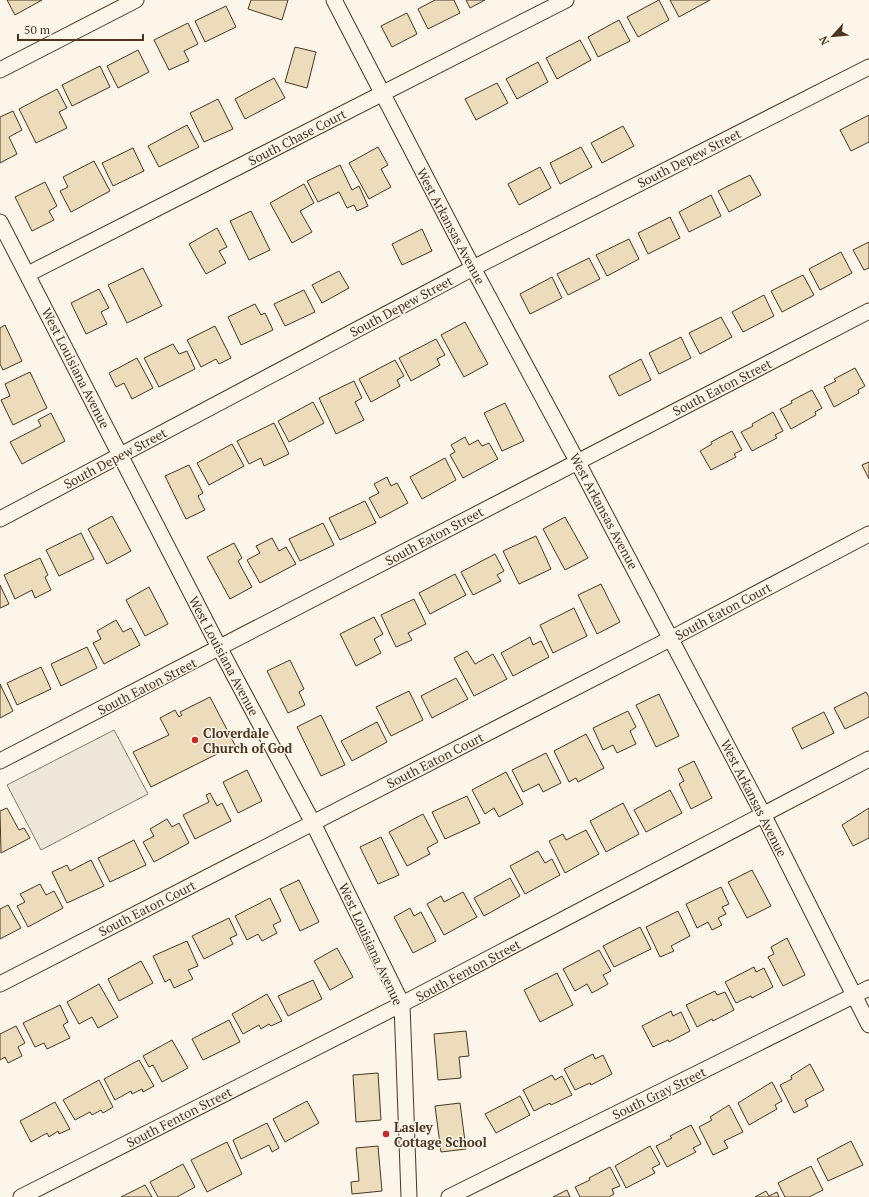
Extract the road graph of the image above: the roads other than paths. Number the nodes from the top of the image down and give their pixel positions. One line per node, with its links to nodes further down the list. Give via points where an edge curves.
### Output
1 (136, 0): 5 (street)
2 (334, 0): 6 (street, West Arkansas Avenue)
3 (566, 0): 6 (street, South Chase Court)
4 (869, 67): 8 (street, South Depew Street)
5 (0, 70)
6 (382, 94): 8 (street, West Arkansas Avenue); 9 (street, South Chase Court)
7 (0, 222): 9 (street, West Louisiana Avenue)
8 (473, 268): 11 (street, South Depew Street); 12 (street, West Arkansas Avenue)
9 (28, 274): 11 (street, West Louisiana Avenue)
10 (869, 311): 12 (street, South Eaton Street)
11 (120, 455): 13 (street, South Depew Street); 16 (street, West Louisiana Avenue)
12 (577, 461): 15 (street, West Arkansas Avenue); 16 (street, South Eaton Street)
13 (0, 519)
14 (869, 534): 15 (street, South Eaton Court)
15 (670, 639): 19 (street, West Arkansas Avenue); 20 (street, South Eaton Court)
16 (220, 649): 18 (street, South Eaton Street); 20 (street, West Louisiana Avenue)
17 (869, 759): 19 (street, South Fenton Street)
18 (0, 761)
19 (763, 814): 23 (street, West Arkansas Avenue); 24 (street, South Fenton Street)
20 (313, 823): 21 (street, South Eaton Court); 24 (street, West Louisiana Avenue)
21 (0, 984)
22 (869, 988): 23 (street, South Gray Street)
23 (853, 996): 25 (street, West Arkansas Avenue); 28 (street, South Gray Street)
24 (402, 1004): 26 (street, South Fenton Street); 27 (street, West Louisiana Avenue)
25 (869, 1025)
26 (21, 1197)
27 (409, 1197)
28 (449, 1197)

